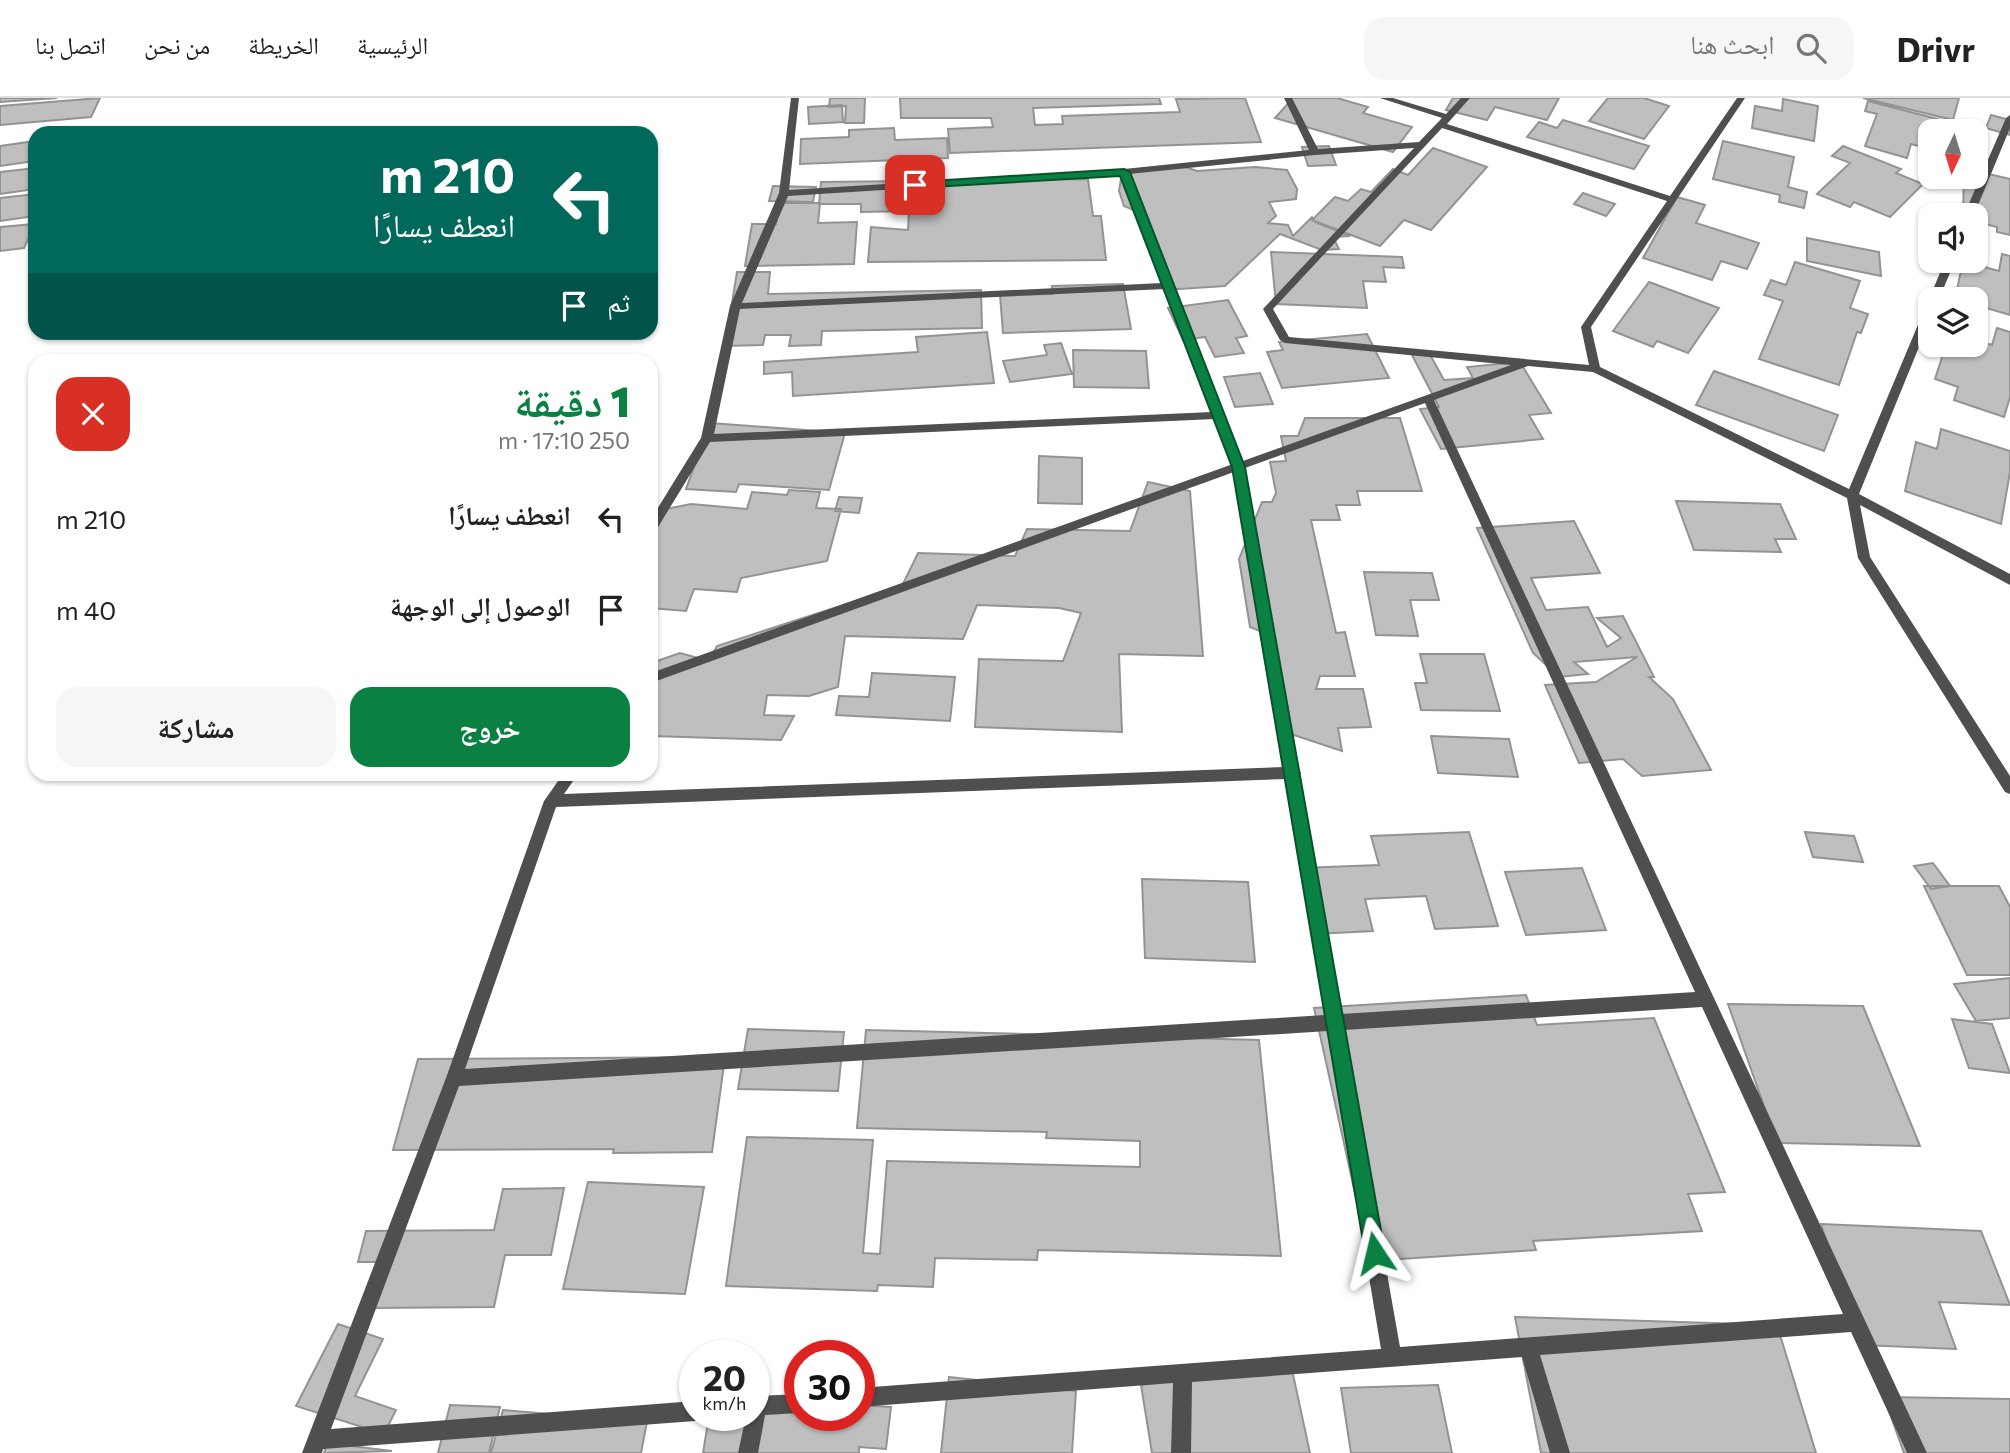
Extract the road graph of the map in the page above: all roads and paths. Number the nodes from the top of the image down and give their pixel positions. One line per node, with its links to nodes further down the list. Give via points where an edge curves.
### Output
1 (795, 98): 11 (street)
2 (1289, 98): 9 (street)
3 (1384, 98): 7 (street)
4 (1466, 98): 7 (street)
5 (1741, 98): 12 (street)
6 (2010, 118): 13 (street)
7 (1444, 121): 8 (street); 12 (street)
8 (1422, 145): 9 (street); 17 (street, via 1268,309 1285,340)
9 (1315, 152): 10 (street)
10 (1124, 172): 11 (street); 14 (street)
11 (784, 193): 15 (street)
12 (1672, 200): 18 (street, via 1586,327)
13 (1974, 203)
14 (1169, 286): 15 (street); 20 (street)
15 (736, 306): 21 (street)
16 (1918, 337): 23 (street)
17 (1526, 363): 18 (street); 19 (street)
18 (1595, 369): 23 (street)
19 (1428, 398): 22 (street); 31 (street)
20 (1218, 415): 21 (street); 22 (street)
21 (707, 438): 24 (street)
22 (1239, 467): 26 (street); 27 (street)
23 (1852, 496): 25 (street); 29 (street, via 1864,558)
24 (658, 518)
25 (2010, 580)
26 (658, 675)
27 (1294, 774): 30 (street); 32 (street)
28 (566, 781): 30 (street)
29 (2010, 788)
30 (551, 801): 33 (street)
31 (1706, 999): 32 (street); 34 (street)
32 (1336, 1020): 33 (street); 36 (street)
33 (454, 1078): 41 (street)
34 (1856, 1322): 35 (street); 45 (street)
35 (1528, 1347): 36 (street); 44 (street)
36 (1392, 1357): 37 (street)
37 (1183, 1373): 38 (street); 43 (street)
38 (875, 1397)
39 (679, 1412): 41 (street)
40 (752, 1431): 42 (street)
41 (315, 1446)
42 (748, 1453)
43 (1181, 1453)
44 (1560, 1453)
45 (1917, 1453)

